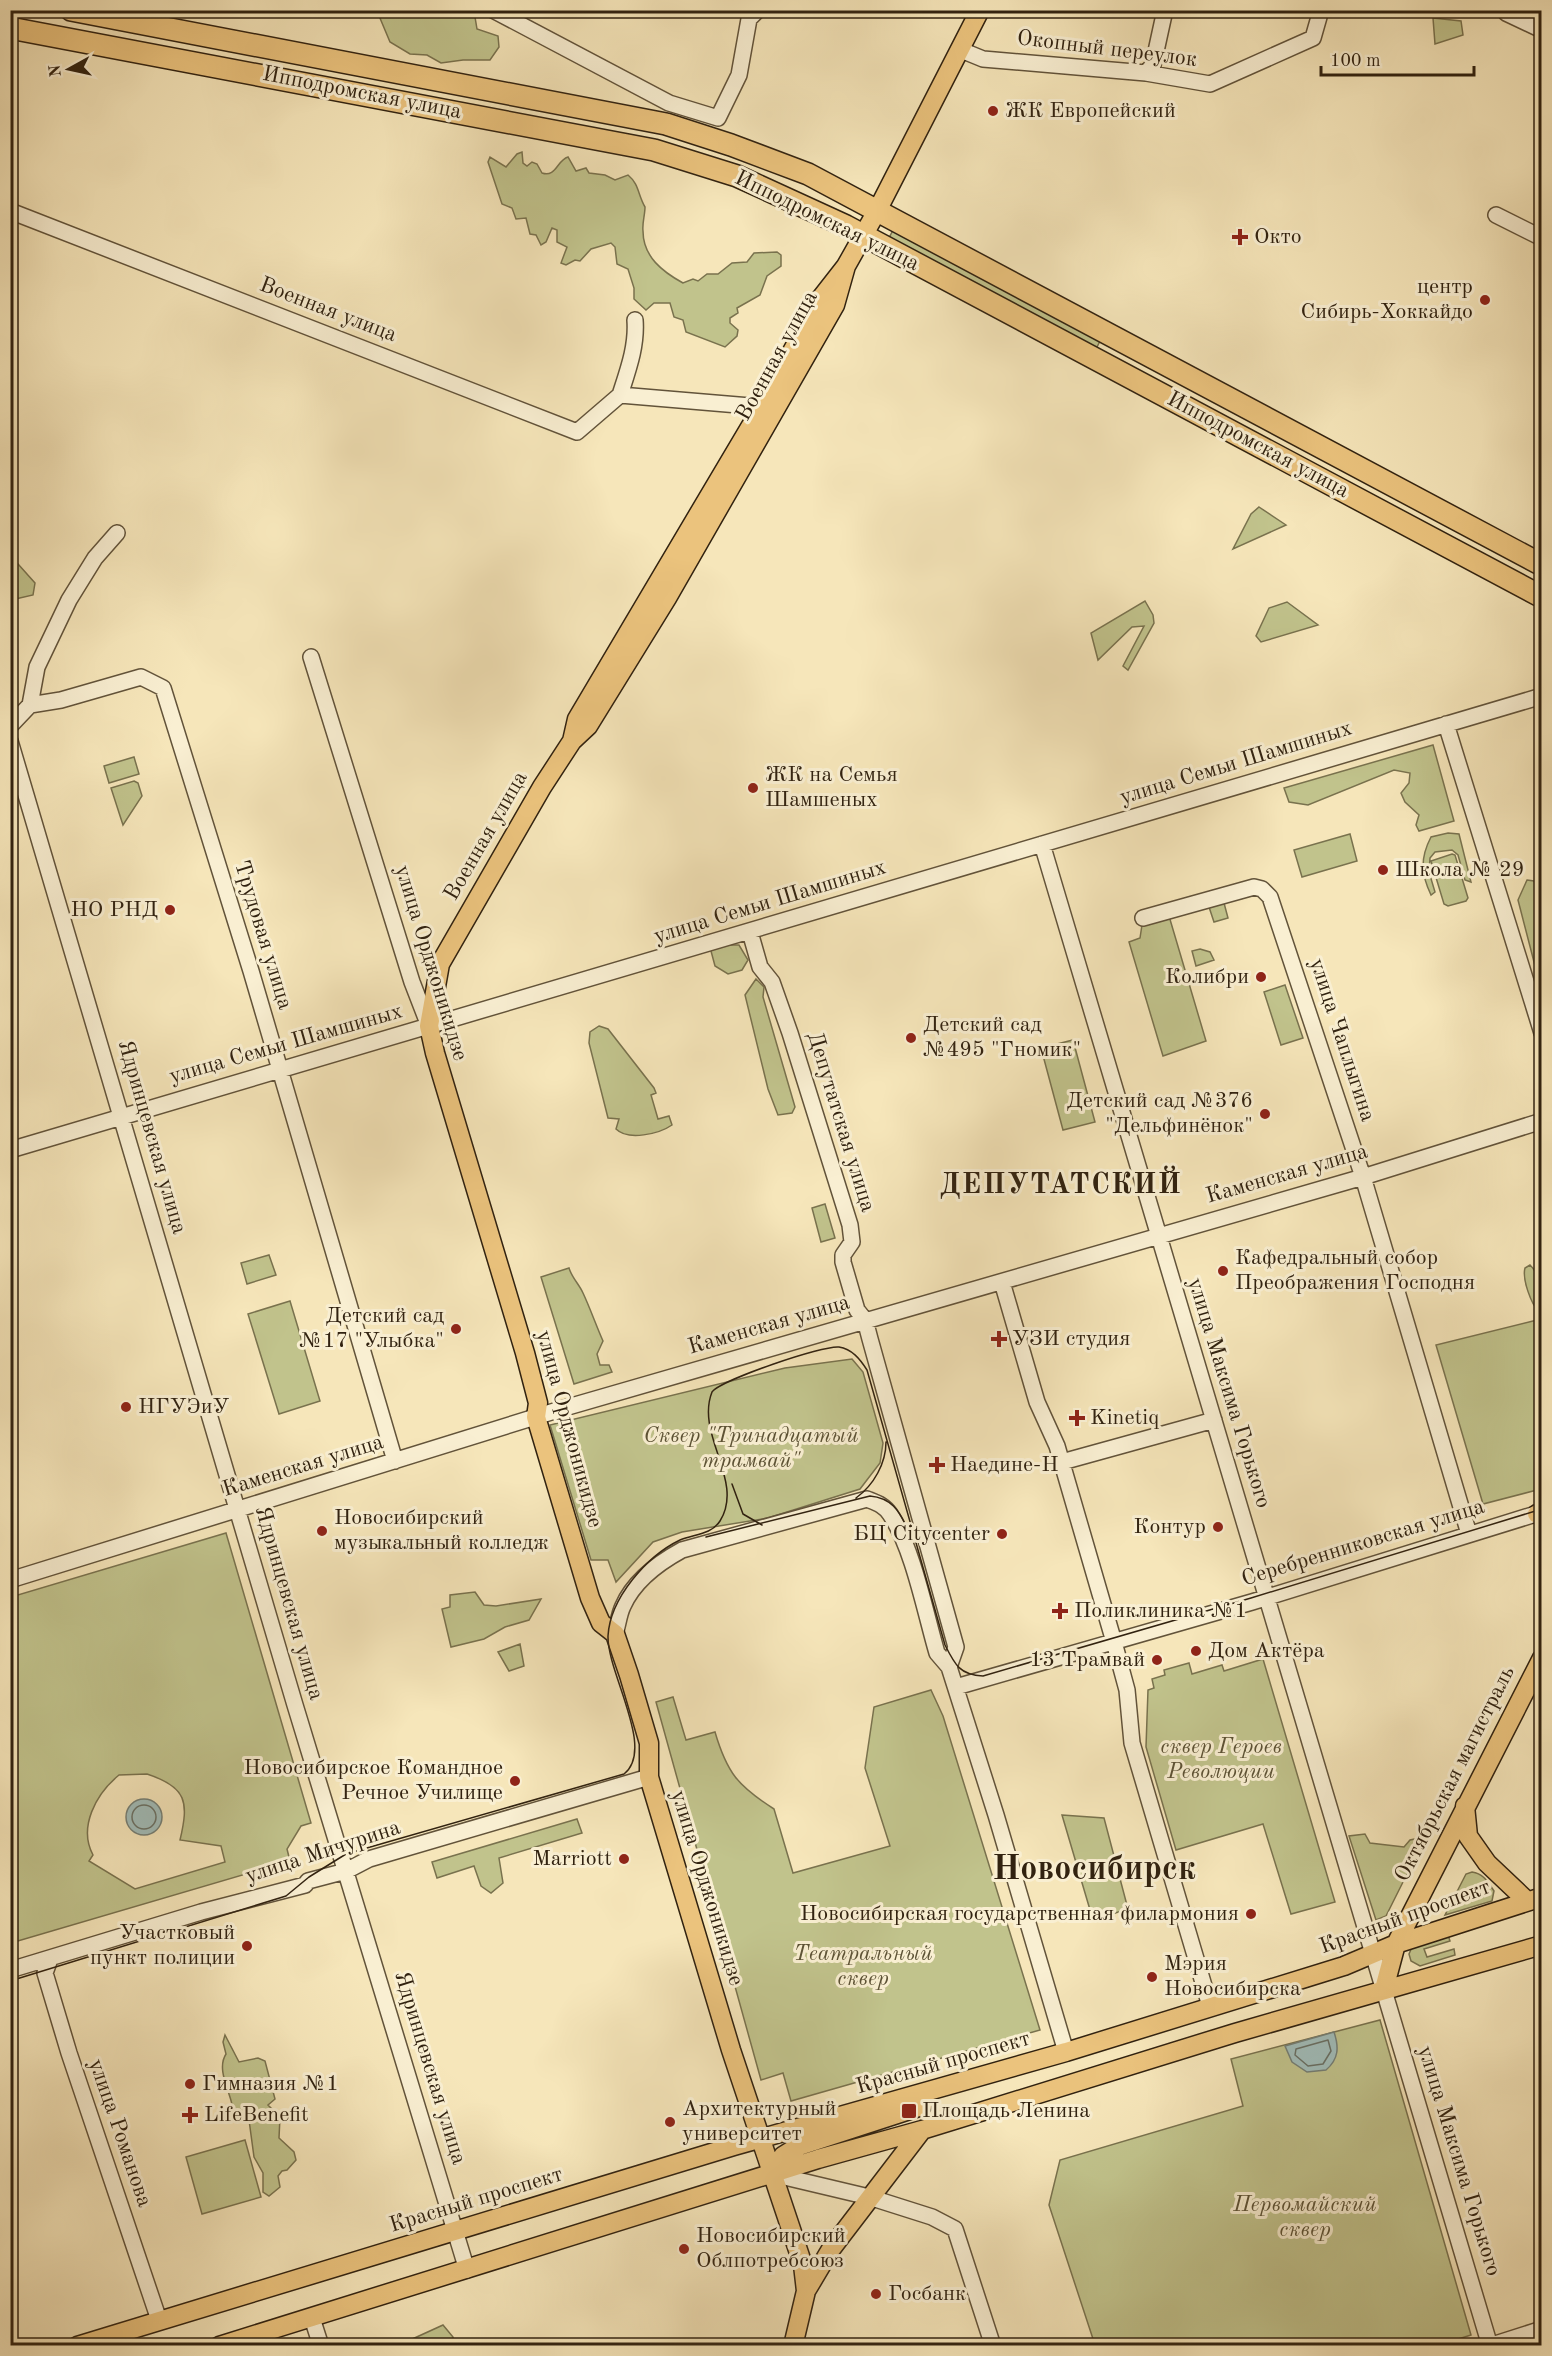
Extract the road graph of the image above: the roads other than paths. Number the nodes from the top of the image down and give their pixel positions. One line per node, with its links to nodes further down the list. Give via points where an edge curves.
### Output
1 (71, 10): 12 (highway, Ипподромская улица)
2 (493, 10): 3 (street, via 669,103 718,118 739,75 749,19)
3 (758, 10)
4 (1165, 10): 11 (street, via 1153,65)
5 (1317, 10): 11 (street, Окопный переулок, via 1313,38 1210,84)
6 (1508, 10): 9 (street, via 1506,13)
7 (974, 12): 10 (main road, Военная улица)
8 (10, 28): 13 (highway, Ипподромская улица)
9 (1542, 30)
10 (961, 50): 11 (street, Окопный переулок, via 983,59); 15 (main road, Военная улица)
11 (1146, 73)
12 (630, 118): 13 (highway, via 638,128 636,136); 15 (highway, Ипподромская улица, via 666,124 731,145 808,174)
13 (626, 144): 17 (highway, Ипподромская улица, via 737,176)
14 (10, 211): 20 (street, Военная улица, via 578,432)
15 (877, 211): 17 (main road, Военная улица); 23 (highway, Ипподромская улица)
16 (1496, 215): 18 (street)
17 (863, 235): 21 (main road, Военная улица, via 846,266 821,298); 24 (highway, Ипподромская улица)
18 (1542, 238)
19 (635, 320): 20 (street, via 632,357)
20 (620, 395): 21 (street)
21 (768, 410): 34 (main road, Военная улица, via 576,720 572,741 440,964)
22 (117, 532): 27 (street, via 69,600 37,667)
23 (1542, 565)
24 (1542, 597)
25 (311, 657): 34 (street, улица Орджоникидзе, via 411,982)
26 (1542, 696): 28 (street, улица Семьи Шамшиных)
27 (30, 705): 29 (street); 36 (street, Трудовая улица, via 141,677 163,688)
28 (1446, 724): 31 (street, улица Семьи Шамшиных); 35 (street)
29 (10, 726)
30 (10, 741): 37 (street, Ядринцевская улица)
31 (1042, 844): 33 (street, улица Семьи Шамшиных); 41 (street, улица Максима Горького)
32 (1143, 918): 40 (street, улица Чаплыгина, via 1254,887 1270,897)
33 (750, 932): 34 (street, улица Семьи Шамшиных); 43 (street, Депутатская улица, via 760,967 772,982 838,1188 852,1242 843,1262 857,1310)
34 (429, 1026): 36 (street, улица Семьи Шамшиных); 44 (main road, улица Орджоникидзе, via 525,1353 538,1403)
35 (1542, 1033)
36 (279, 1068): 37 (street, улица Семьи Шамшиных); 46 (street, Трудовая улица)
37 (123, 1115): 39 (street, улица Семьи Шамшиных); 48 (street, Ядринцевская улица)
38 (1542, 1121): 40 (street, Каменская улица)
39 (10, 1149)
40 (1363, 1177): 41 (street, Каменская улица); 50 (street, улица Чаплыгина)
41 (1158, 1235): 42 (street, Каменская улица); 45 (street, улица Максима Горького)
42 (1002, 1282): 43 (street, Каменская улица); 47 (street, via 1037,1402)
43 (865, 1320): 44 (street, Каменская улица); 56 (street, Депутатская улица, via 956,1647)
44 (536, 1417): 46 (street, Каменская улица); 53 (main road, улица Орджоникидзе, via 594,1611)
45 (1214, 1420): 47 (street); 52 (street, улица Максима Горького)
46 (395, 1461): 48 (street, Каменская улица)
47 (1062, 1462): 54 (street)
48 (238, 1511): 51 (street, Каменская улица); 60 (street, Ядринцевская улица)
49 (1540, 1513): 50 (street, Серебренниковская улица)
50 (1469, 1534): 52 (street, Серебренниковская улица)
51 (10, 1580)
52 (1266, 1596): 54 (street, Серебренниковская улица); 64 (street, улица Максима Горького)
53 (615, 1634): 56 (street, via 623,1605 641,1580 682,1550 867,1499 881,1504 890,1513 938,1653); 58 (main road, улица Орджоникидзе, via 649,1743)
54 (1114, 1642): 57 (street, Серебренниковская улица); 68 (street, via 1127,1690 1132,1743)
55 (1542, 1658): 59 (main road, Октябрьская магистраль)
56 (949, 1667): 57 (street, Депутатская улица)
57 (956, 1687): 69 (street, Депутатская улица)
58 (649, 1777): 60 (street, улица Мичурина, via 369,1859); 72 (main road, улица Орджоникидзе)
59 (1465, 1806): 61 (main road, via 1468,1836 1487,1863); 62 (main road, Октябрьская магистраль)
60 (346, 1871): 65 (street, улица Мичурина); 75 (street, Ядринцевская улица)
61 (1534, 1898): 62 (main road, Красный проспект)
62 (1396, 1944): 64 (main road, Красный проспект); 67 (main road, Октябрьская магистраль)
63 (1542, 1945): 67 (main road)
64 (1373, 1955): 67 (street, улица Максима Горького); 68 (main road, Красный проспект)
65 (50, 1959): 66 (street, улица Мичурина); 79 (street, улица Романова, via 45,1973)
66 (10, 1971)
67 (1384, 1989): 71 (main road); 81 (street, улица Максима Горького)
68 (1210, 2006): 69 (main road, Красный проспект)
69 (1066, 2052): 70 (main road, Красный проспект)
70 (996, 2073): 72 (main road, Красный проспект); 73 (main road, via 929,2104 799,2146 783,2156)
71 (922, 2130): 73 (main road); 74 (main road)
72 (760, 2139): 73 (main road, улица Орджоникидзе); 75 (main road, Красный проспект)
73 (772, 2174): 74 (street); 76 (main road); 77 (main road, улица Орджоникидзе, via 803,2265)
74 (869, 2197): 77 (main road); 86 (street, via 932,2217 955,2229)
75 (456, 2231): 76 (street, Ядринцевская улица); 79 (main road, Красный проспект)
76 (467, 2270): 78 (main road)
77 (806, 2291): 85 (main road, улица Орджоникидзе)
78 (312, 2318): 83 (main road); 84 (street)
79 (159, 2320): 82 (main road, Красный проспект)
80 (1542, 2329): 81 (street)
81 (1490, 2345)
82 (77, 2346)
83 (219, 2346)
84 (321, 2346)
85 (793, 2346)
86 (993, 2346)

